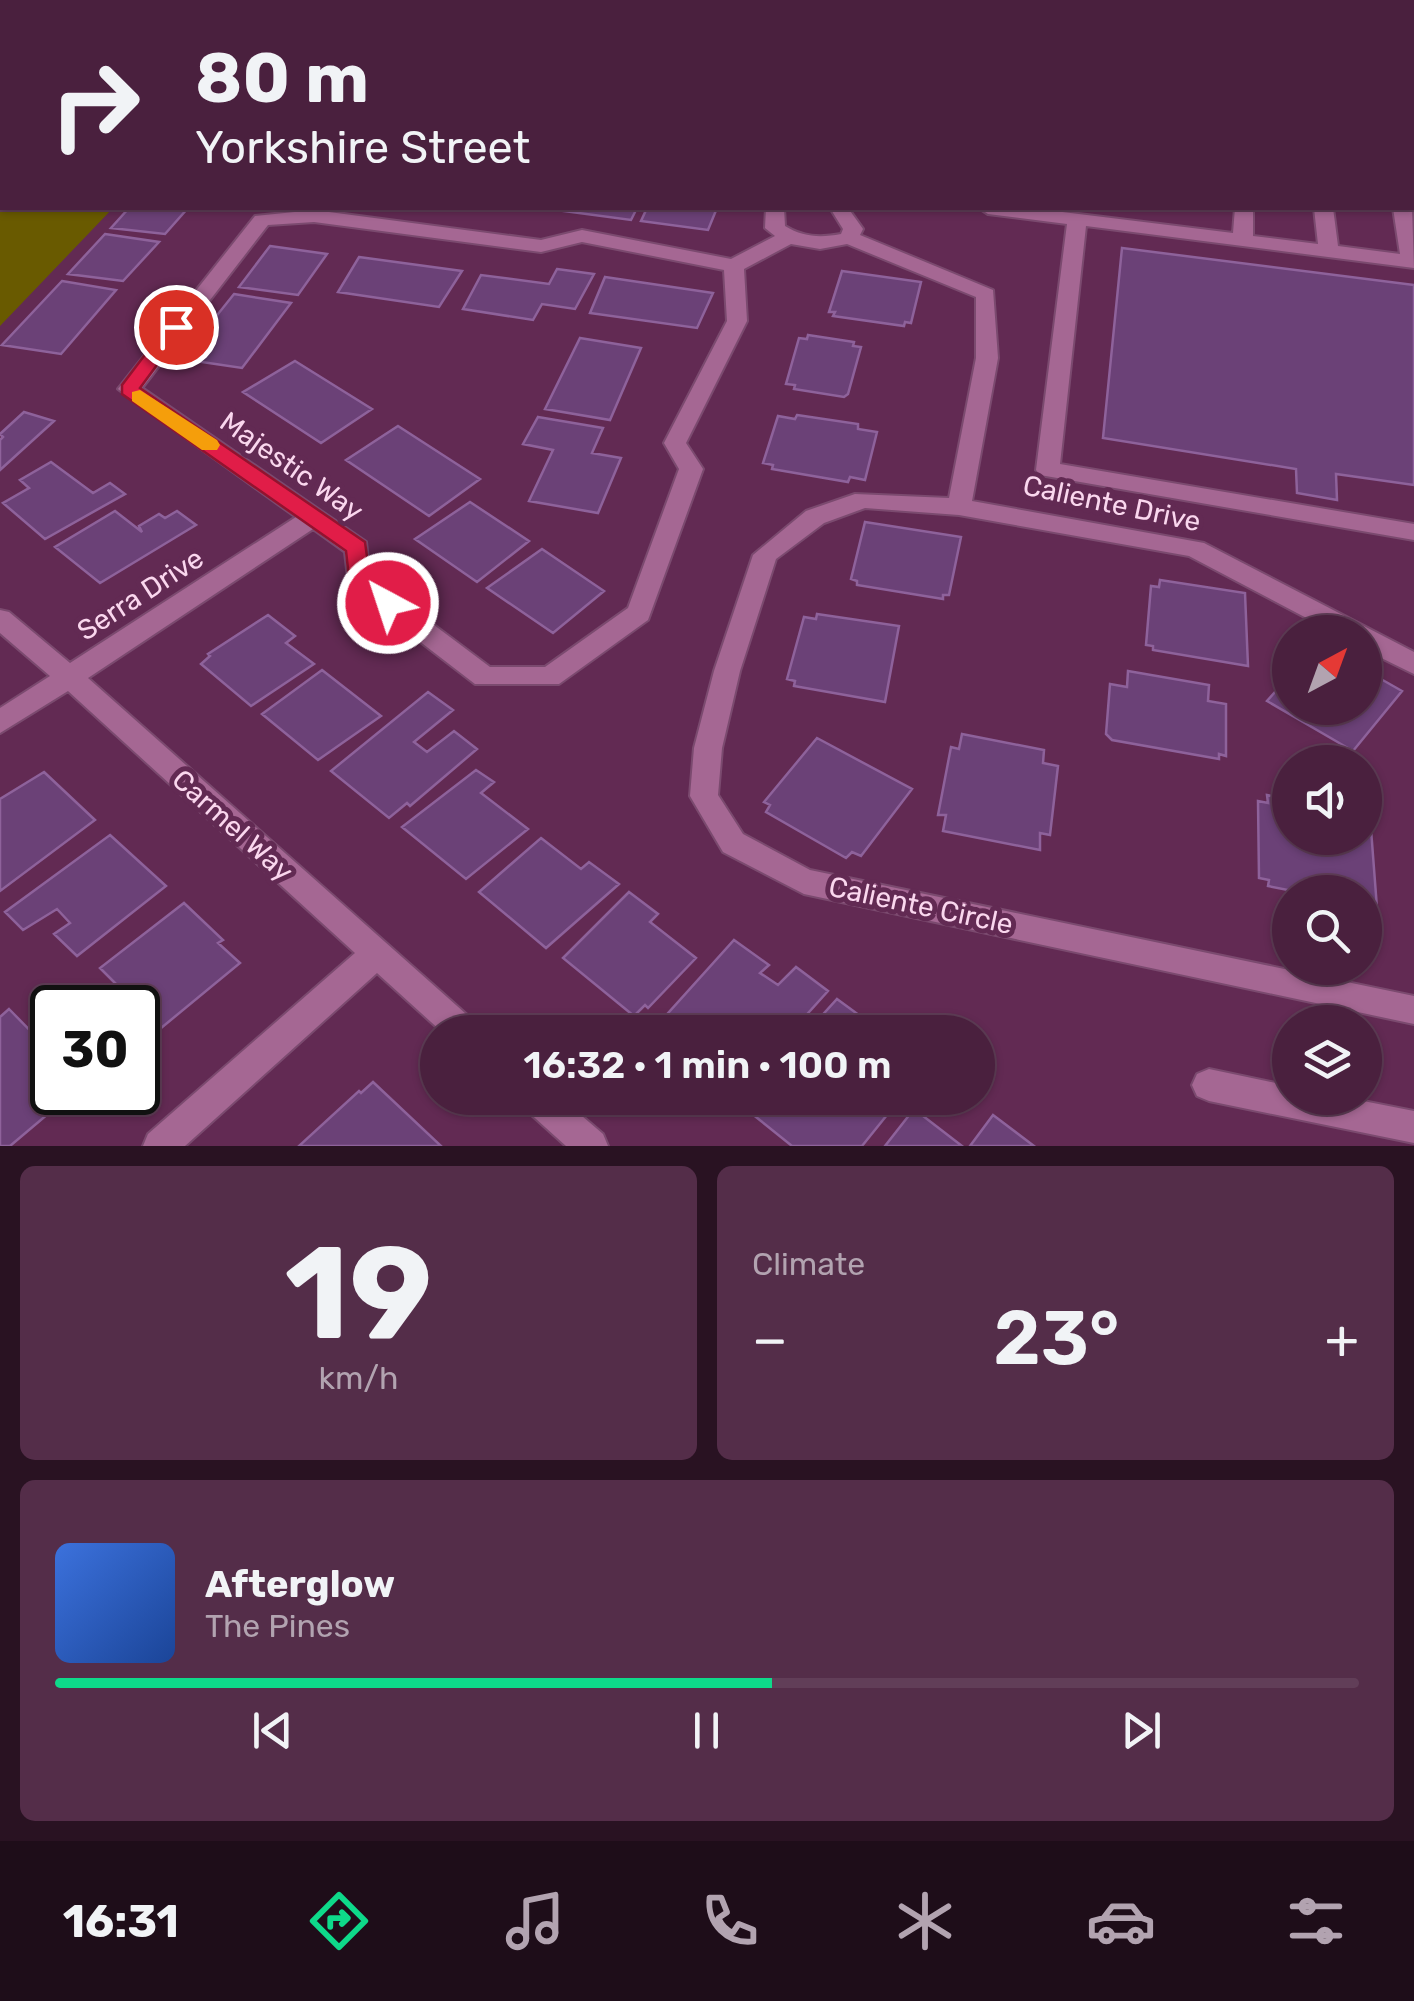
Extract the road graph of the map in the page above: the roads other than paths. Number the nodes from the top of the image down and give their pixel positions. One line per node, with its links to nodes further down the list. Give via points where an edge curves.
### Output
1 (775, 210): 9 (street, via 775,228)
2 (840, 210): 10 (street, via 853,229)
3 (1002, 210): 8 (street)
4 (1244, 210): 11 (street)
5 (1324, 210): 12 (street)
6 (1403, 210): 13 (street)
7 (1162, 218): 8 (street); 11 (street)
8 (1077, 221): 17 (street, via 1048,470)
9 (788, 237): 10 (street, via 823,245); 14 (street)
10 (849, 238): 15 (street, via 986,294 986,358)
11 (1243, 240): 12 (street)
12 (1329, 251): 13 (street)
13 (1413, 262)
14 (734, 266): 16 (street, Majestic Way, via 737,322 676,443 691,469 639,613 550,677 484,676 358,581 357,548); 16 (street, Majestic Way, via 582,236 541,246 314,216 262,220 129,389)
15 (959, 506): 18 (street, Caliente Drive, via 863,500 815,517); 19 (street, Caliente Drive, via 1195,550)
16 (313, 518): 23 (street, Serra Drive)
17 (1414, 532)
18 (766, 556): 26 (street, Caliente Circle, via 708,748 704,796 734,844 804,881)
19 (1321, 615)
20 (0, 620): 23 (street, Carmel Way)
21 (1382, 647): 22 (street)
22 (1414, 664)
23 (68, 676): 24 (street, Serra Drive); 25 (street, Carmel Way)
24 (0, 722)
25 (376, 954): 27 (street, Carmel Way); 31 (street)
26 (1414, 1010)
27 (445, 1015)
28 (1209, 1085): 30 (street)
29 (556, 1115): 32 (street)
30 (1414, 1127)
31 (160, 1146)
32 (591, 1146)

